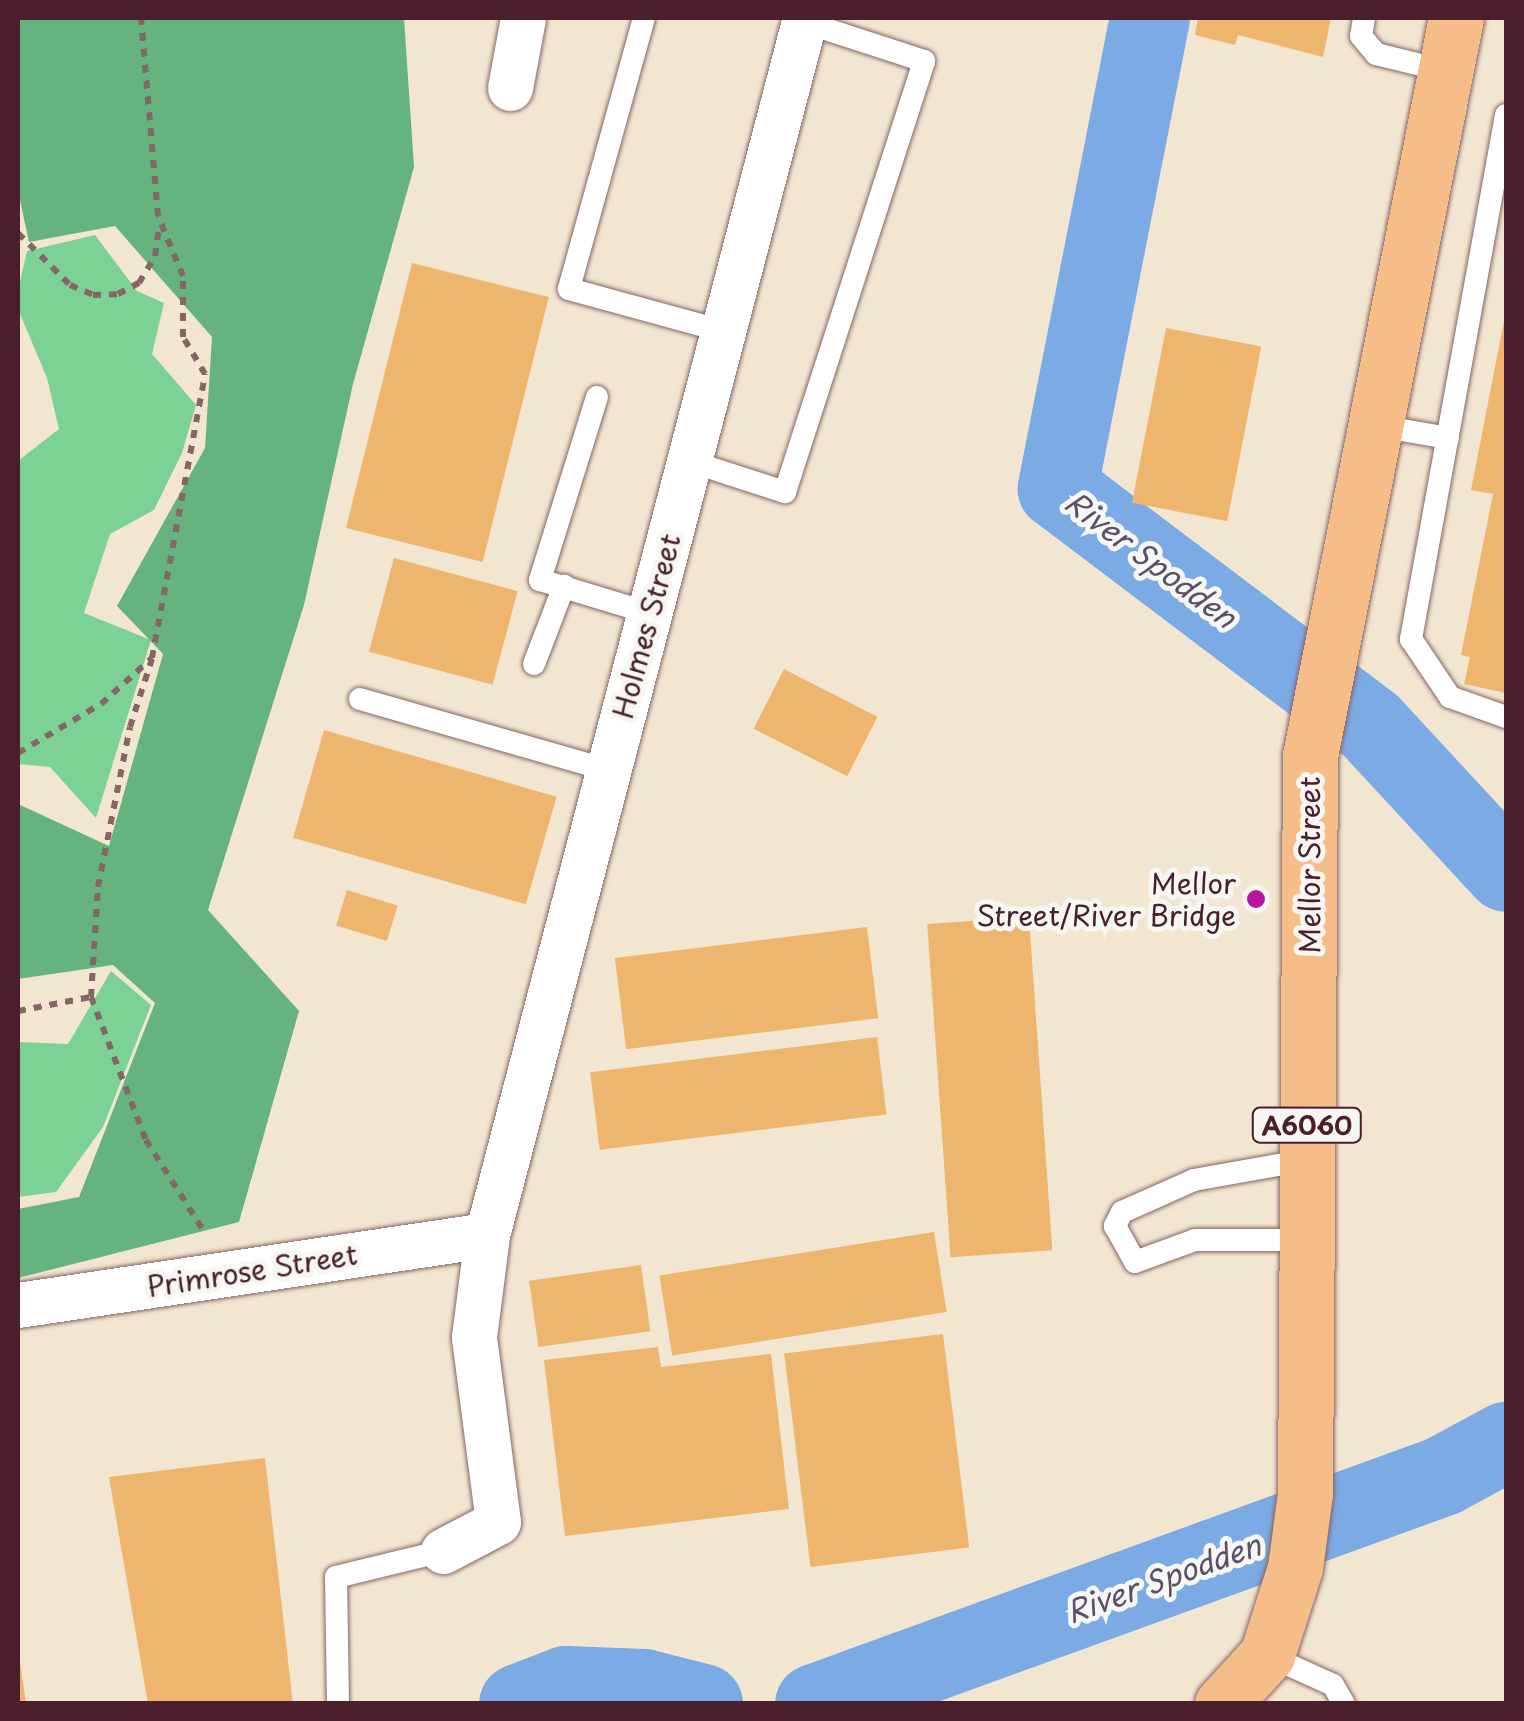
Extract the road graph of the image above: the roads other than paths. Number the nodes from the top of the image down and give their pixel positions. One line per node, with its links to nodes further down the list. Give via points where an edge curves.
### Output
1 (523, 18): 7 (street)
2 (644, 18): 9 (lane, via 569,289)
3 (1364, 18): 6 (lane, via 1361,36 1376,54)
4 (1456, 18): 6 (main road, Mellor Street / A6060)
5 (805, 20): 9 (street, Holmes Street); 13 (lane, via 924,61 785,492)
6 (1445, 71): 11 (main road, Mellor Street / A6060)
7 (510, 88)
8 (1506, 115): 12 (lane)
9 (723, 331): 13 (street, Holmes Street)
10 (597, 396): 14 (lane, via 540,580)
11 (1374, 425): 12 (lane); 20 (main road, Mellor Street / A6060, via 1310,756)
12 (1448, 438): 18 (lane, via 1411,639 1450,697)
13 (689, 462): 15 (street, Holmes Street)
14 (564, 586): 15 (lane); 16 (lane)
15 (649, 614): 19 (street, Holmes Street)
16 (534, 664)
17 (360, 699): 19 (lane)
18 (1506, 717)
19 (608, 770): 21 (street, Holmes Street)
20 (1307, 1160): 22 (main road, Mellor Street / A6060); 22 (lane, via 1194,1180 1122,1212 1116,1226 1135,1262 1195,1240)
21 (487, 1235): 23 (street, Primrose Street); 24 (street, Holmes Street, via 474,1337 498,1522)
22 (1307, 1240): 25 (main road, Mellor Street / A6060, via 1305,1493 1295,1568)
23 (18, 1305)
24 (444, 1551): 26 (lane, via 336,1577)
25 (1267, 1655): 27 (main road, Mellor Street / A6060); 28 (lane, via 1333,1685)
26 (338, 1704)
27 (1222, 1704)
28 (1344, 1704)

